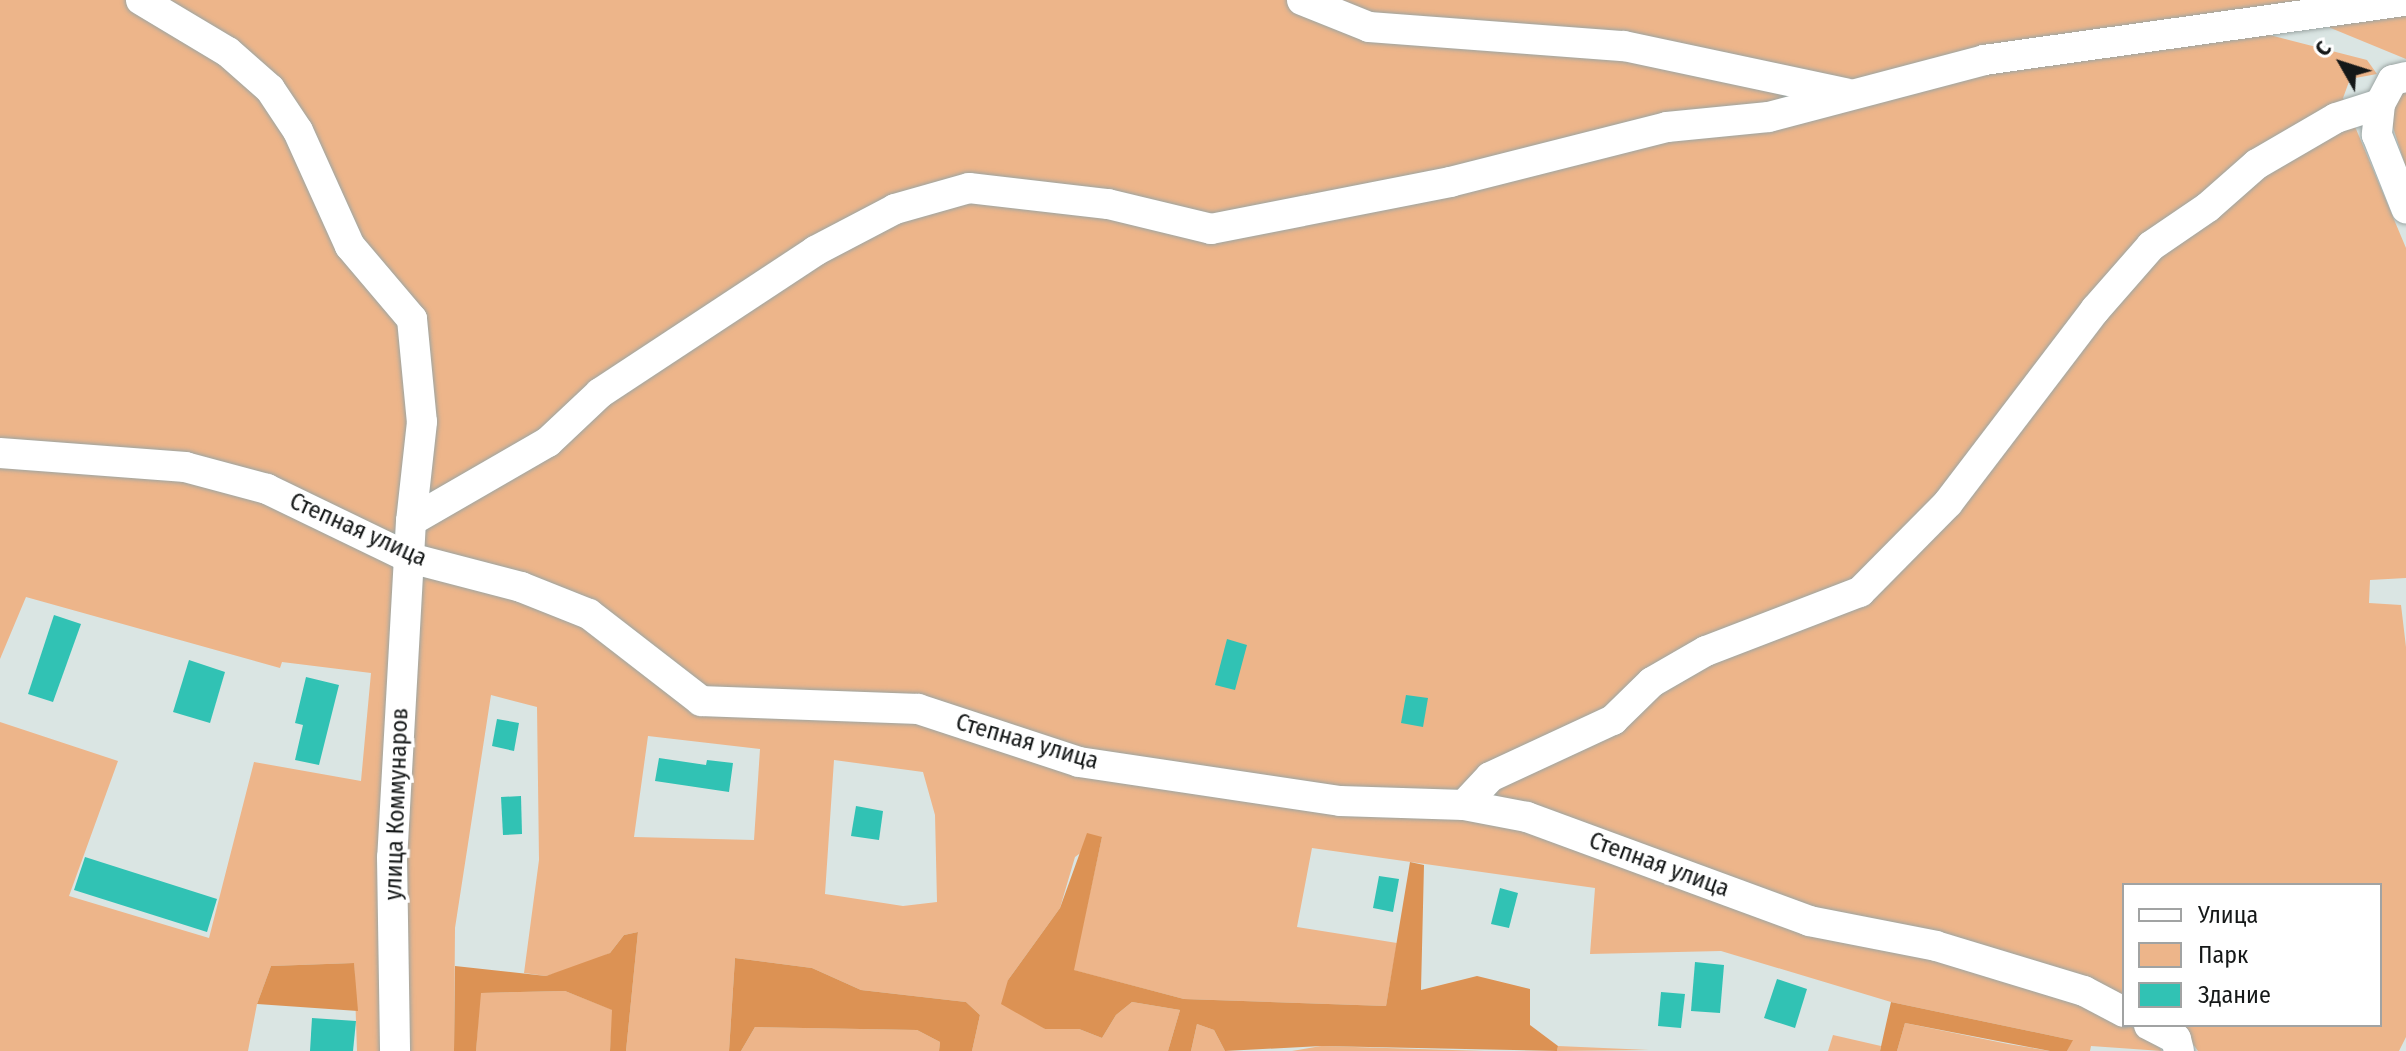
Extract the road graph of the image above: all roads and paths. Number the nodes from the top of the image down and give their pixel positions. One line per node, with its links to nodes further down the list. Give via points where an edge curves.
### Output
1 (141, 0): 9 (street, улица Коммунаров, via 228,52 270,89 298,131 350,246 412,319 422,422)
2 (1302, 0): 5 (street, via 1369,27 1624,46)
3 (2406, 1): 5 (street, via 1984,60)
4 (2406, 77): 6 (street, via 2393,80)
5 (1856, 95): 9 (street, via 1769,117 1667,127 1450,182 1211,229 1108,204 969,188 895,209 815,251 600,393 548,442)
6 (2380, 104): 7 (street, via 2377,135); 11 (street, via 2336,118 2257,164 2208,207 2151,246 2095,310 1948,503 1860,592 1706,651 1652,682 1613,720 1490,777)
7 (2406, 208)
8 (0, 453): 10 (street, Степная улица, via 185,467 267,489)
9 (411, 521): 10 (street, улица Коммунаров)
10 (410, 558): 11 (street, Степная улица, via 521,587 589,614 701,701 918,709 1079,762 1340,801); 15 (street, улица Коммунаров, via 392,857)
11 (1464, 805): 12 (street, Степная улица, via 1527,817 1809,921 1936,946 2084,991)
12 (2122, 1011)
13 (2152, 1027): 14 (street)
14 (2177, 1045)
15 (395, 1051)

